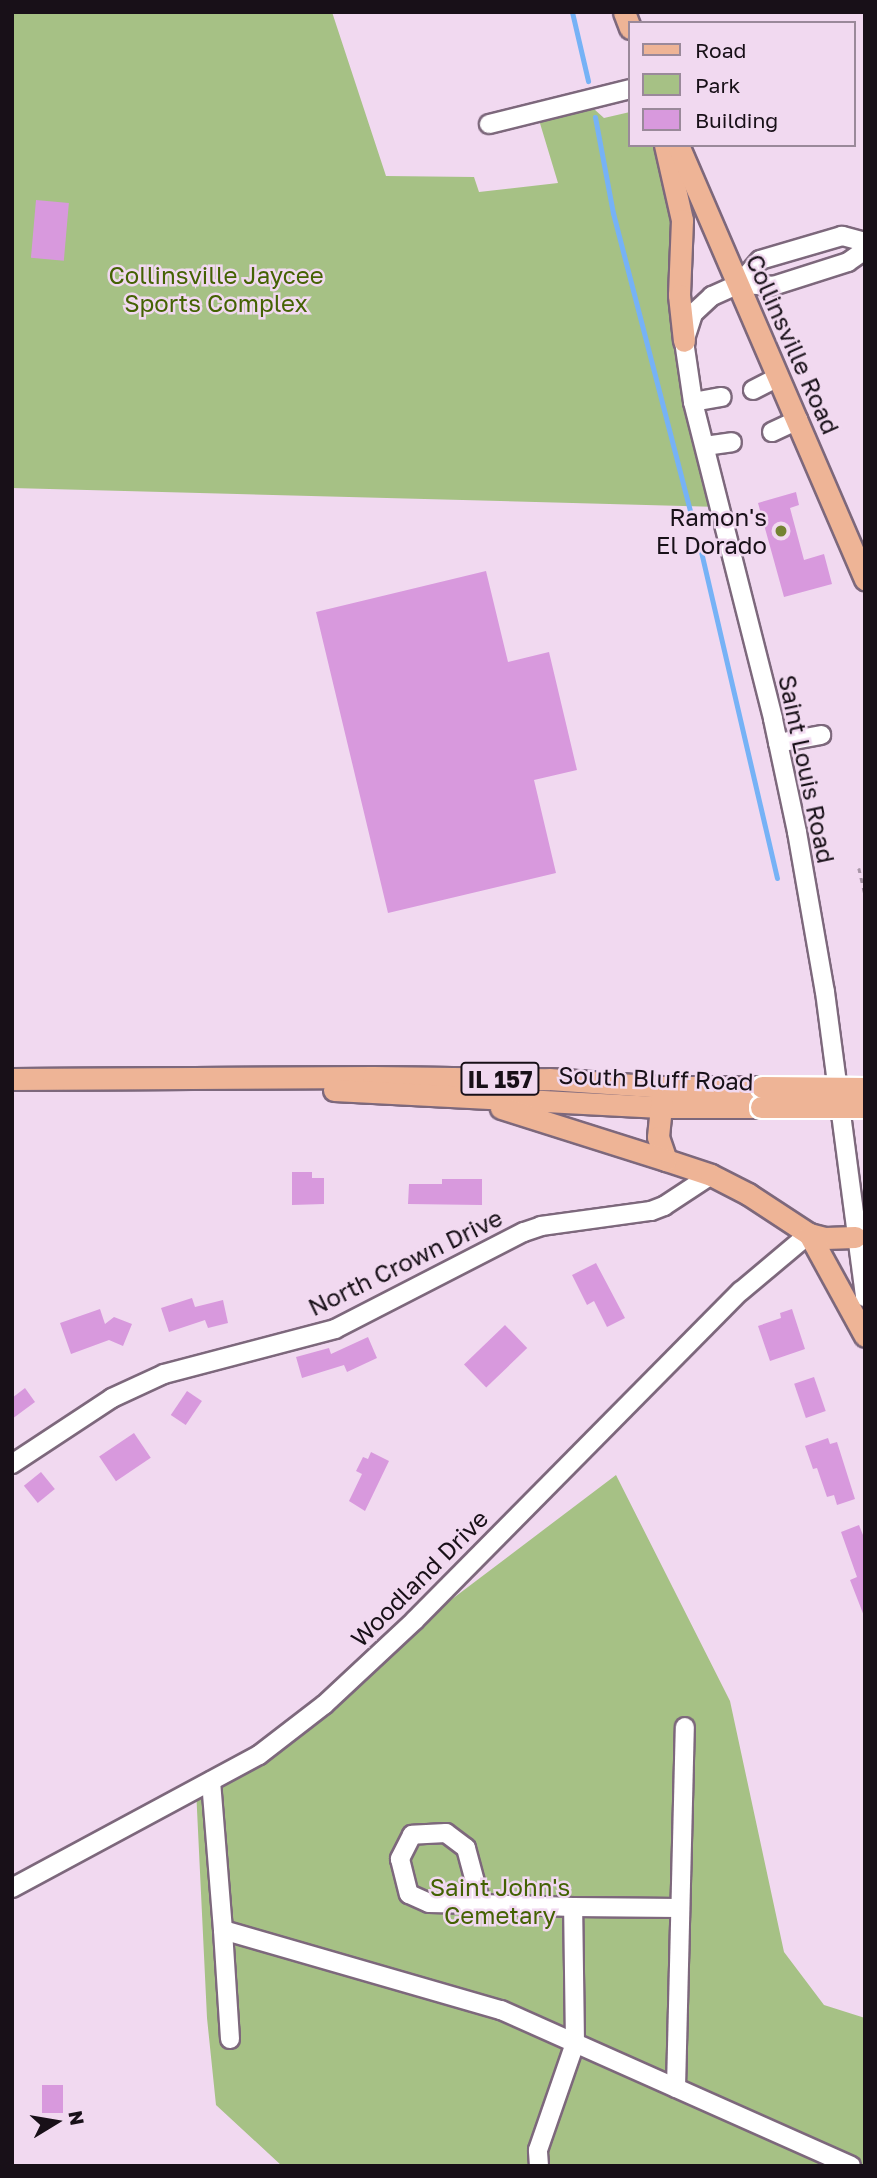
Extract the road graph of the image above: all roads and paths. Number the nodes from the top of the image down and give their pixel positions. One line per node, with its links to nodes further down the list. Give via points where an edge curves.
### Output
1 (628, 89): 2 (street)
2 (489, 124)
3 (665, 147): 8 (main road, via 682,220 679,295)
4 (679, 147): 7 (main road, Collinsville Road)
5 (865, 242): 7 (street, via 842,236 760,260)
6 (865, 250): 7 (street, via 848,262 773,286)
7 (739, 284): 8 (street, via 712,296 693,314); 9 (main road, Collinsville Road)
8 (684, 341): 12 (street, Saint Louis Road)
9 (779, 377): 10 (street); 13 (main road, Collinsville Road)
10 (753, 390)
11 (722, 397): 12 (street)
12 (694, 402): 16 (street, Saint Louis Road)
13 (798, 420): 14 (street); 17 (main road, Collinsville Road)
14 (772, 432)
15 (732, 442): 16 (street)
16 (705, 446): 19 (street, Saint Louis Road)
17 (863, 571)
18 (821, 735): 19 (street)
19 (778, 743): 32 (street, Saint Louis Road, via 819,954)
20 (859, 869): 21 (path)
21 (865, 894)
22 (12, 1079): 23 (main road, South Bluff Road / IL 157)
23 (238, 1079): 25 (main road, South Bluff Road / IL 157, via 306,1089); 26 (main road, South Bluff Road / IL 157, via 549,1079)
24 (865, 1088): 27 (main road, South Bluff Road / IL 157, bridge)
25 (451, 1095): 26 (main road, South Bluff Road / IL 157); 29 (main road)
26 (662, 1097): 27 (main road, South Bluff Road / IL 157); 29 (main road, via 658,1137)
27 (761, 1097): 28 (main road, South Bluff Road / IL 157, bridge)
28 (865, 1107)
29 (666, 1160): 30 (main road)
30 (711, 1175): 31 (main road, via 776,1209); 35 (street, North Crown Drive, via 651,1212 524,1232 335,1329 164,1374 112,1398)
31 (809, 1234): 32 (main road); 34 (main road); 37 (street, Woodland Drive, via 741,1291 415,1620 324,1705 259,1755)
32 (855, 1237): 33 (street, Saint Louis Road)
33 (865, 1297)
34 (865, 1336)
35 (12, 1464)
36 (685, 1727): 41 (street)
37 (211, 1781): 38 (street, Woodland Drive); 42 (street)
38 (12, 1888)
39 (481, 1904): 39 (street, via 466,1848 446,1833 412,1835 400,1859 409,1894 429,1903); 40 (street)
40 (573, 1907): 41 (street); 44 (street)
41 (679, 1908): 45 (street)
42 (223, 1930): 43 (street); 44 (street, via 501,2010)
43 (230, 2039)
44 (575, 2043): 45 (street); 46 (street, via 538,2150)
45 (676, 2088): 47 (street)
46 (538, 2166)
47 (851, 2166)

